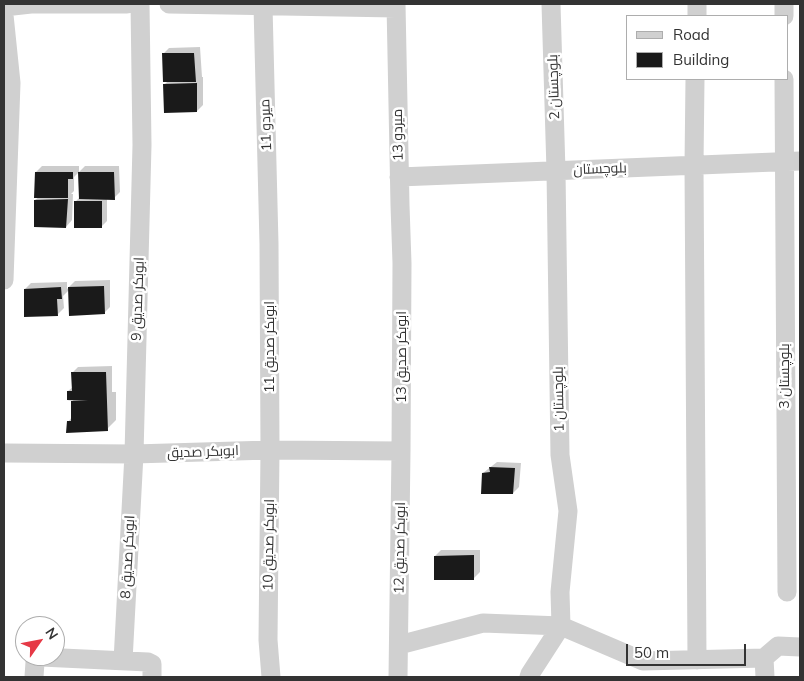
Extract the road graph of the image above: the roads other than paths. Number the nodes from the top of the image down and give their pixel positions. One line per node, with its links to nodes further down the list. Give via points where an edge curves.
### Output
1 (127, 4): 7 (street, via 31,4)
2 (140, 4): 21 (street, ابوبکر صدیق 9, via 142,145)
3 (169, 4): 5 (street)
4 (551, 4): 13 (street, بلوچستان 2)
5 (263, 6): 6 (street); 15 (street, میردو 11)
6 (396, 6): 14 (street, میردو 13)
7 (4, 8)
8 (4, 15): 17 (street, via 11,82)
9 (695, 80): 12 (street)
10 (784, 80): 11 (street, بلوچستان 3)
11 (792, 161): 12 (street, بلوچستان); 22 (street, بلوچستان 3)
12 (694, 165): 13 (street, بلوچستان); 27 (street)
13 (556, 171): 14 (street, بلوچستان); 23 (street, بلوچستان 1, via 560,455 568,511 560,592)
14 (399, 177): 16 (street, میردو 13)
15 (269, 244): 18 (street, ابوبکر صدیق 11)
16 (402, 263): 19 (street, ابوبکر صدیق 13)
17 (4, 274)
18 (270, 450): 19 (street, ابوبکر صدیق); 21 (street, ابوبکر صدیق); 32 (street, ابوبکر صدیق 10, via 268,640)
19 (402, 451): 24 (street, ابوبکر صدیق 12)
20 (4, 453): 21 (street, ابوبکر صدیق)
21 (134, 454): 28 (street, ابوبکر صدیق 8)
22 (787, 592)
23 (562, 626): 24 (street, via 483,623); 29 (street); 34 (street)
24 (399, 645): 33 (street, ابوبکر صدیق 12)
25 (800, 647): 26 (street, via 778,646)
26 (764, 658): 27 (street); 35 (street)
27 (697, 660): 29 (street)
28 (123, 661): 30 (street, via 41,657 35,662); 31 (street, via 152,664)
29 (644, 669)
30 (34, 677)
31 (152, 677)
32 (271, 677)
33 (398, 677)
34 (529, 677)
35 (764, 677)

